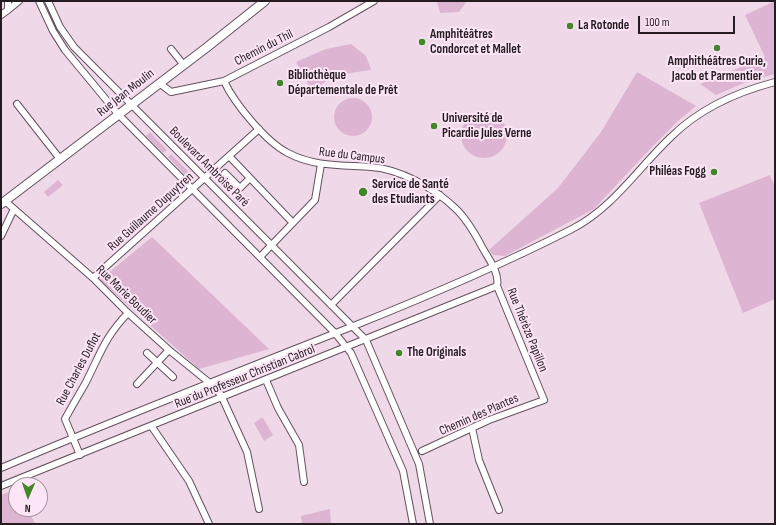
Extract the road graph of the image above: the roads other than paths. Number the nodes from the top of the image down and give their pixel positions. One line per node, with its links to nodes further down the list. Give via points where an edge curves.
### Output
1 (19, 1): 7 (street)
2 (39, 1): 16 (street, Boulevard Ambroise Paré, via 65,50)
3 (48, 1): 15 (street, Boulevard Ambroise Paré, via 60,27 74,47)
4 (265, 1): 10 (main road, Rue Jean Moulin)
5 (374, 1): 11 (street, Chemin du Thil, via 324,30)
6 (8, 2): 7 (street)
7 (8, 10): 8 (street)
8 (1, 16)
9 (171, 49): 10 (street)
10 (183, 64): 12 (main road, Rue Jean Moulin)
11 (224, 81): 12 (street, Chemin du Thil, via 171,92); 17 (street, Rue du Campus)
12 (159, 82): 15 (main road, Rue Jean Moulin)
13 (775, 82): 32 (street, via 727,99 695,117 670,137 601,210 575,228)
14 (17, 104): 19 (street)
15 (131, 104): 16 (main road, Rue Jean Moulin); 22 (street, Boulevard Ambroise Paré)
16 (118, 114): 19 (main road, Rue Jean Moulin); 24 (street, Boulevard Ambroise Paré)
17 (259, 129): 18 (street, Rue Guillaume Dupuytren); 20 (street, Rue du Campus, via 280,149)
18 (230, 156): 22 (street, Rue Guillaume Dupuytren); 23 (street)
19 (60, 160): 26 (main road, Rue Jean Moulin)
20 (321, 164): 25 (street, Rue du Campus, via 373,167 398,173); 28 (street, via 315,200)
21 (225, 173): 23 (street, via 240,188)
22 (205, 178): 24 (street, Rue Guillaume Dupuytren); 30 (street, Boulevard Ambroise Paré)
23 (250, 179): 28 (street)
24 (193, 189): 31 (street, Boulevard Ambroise Paré); 33 (street, Rue Guillaume Dupuytren)
25 (440, 195): 32 (street, Rue du Campus, via 456,208 473,229); 35 (street)
26 (3, 202): 27 (street, Rue Marie Boudier)
27 (14, 209): 29 (street); 33 (street, Rue Marie Boudier)
28 (293, 223): 30 (street)
29 (1, 236)
30 (272, 246): 31 (street); 35 (street, Boulevard Ambroise Paré)
31 (260, 258): 38 (street, Boulevard Ambroise Paré)
32 (494, 268): 34 (street, Rue Thérèze Papillon, via 498,277); 37 (street)
33 (94, 278): 36 (street, Rue Marie Boudier)
34 (497, 286): 39 (street, Rue du Professeur Christian Cabrol); 49 (street, Rue Thérèze Papillon)
35 (331, 305): 37 (street, Boulevard Ambroise Paré)
36 (128, 313): 41 (street, Rue Marie Boudier); 52 (street, Rue Charles Duflot, via 103,345 65,419)
37 (352, 326): 38 (street); 39 (street, Boulevard Ambroise Paré)
38 (335, 333): 40 (street, Boulevard Ambroise Paré); 47 (street)
39 (366, 340): 40 (street, Rue du Professeur Christian Cabrol); 62 (street, via 419,464)
40 (347, 348): 45 (street, Rue du Professeur Christian Cabrol); 61 (street, Boulevard Ambroise Paré, via 403,471)
41 (169, 350): 43 (street); 47 (street, Rue Marie Boudier)
42 (147, 353): 43 (street)
43 (157, 363): 44 (street); 46 (street)
44 (173, 377)
45 (266, 380): 48 (street, Rue du Professeur Christian Cabrol); 56 (street, via 299,445)
46 (137, 384)
47 (210, 384): 48 (street, Rue Marie Boudier); 52 (street)
48 (222, 397): 50 (street, Rue du Professeur Christian Cabrol); 58 (street, Rue Marie Boudier, via 247,452)
49 (544, 400): 51 (street, Chemin des Plantes)
50 (152, 427): 54 (street, Rue du Professeur Christian Cabrol); 60 (street, via 189,481)
51 (472, 428): 53 (street, Chemin des Plantes); 59 (street, via 479,460)
52 (73, 439): 54 (street, Rue Charles Duflot); 55 (street)
53 (422, 451)
54 (80, 455): 57 (street, Rue du Professeur Christian Cabrol)
55 (1, 468)
56 (304, 482)
57 (1, 486)
58 (259, 509)
59 (499, 510)
60 (208, 524)
61 (413, 524)
62 (430, 524)

